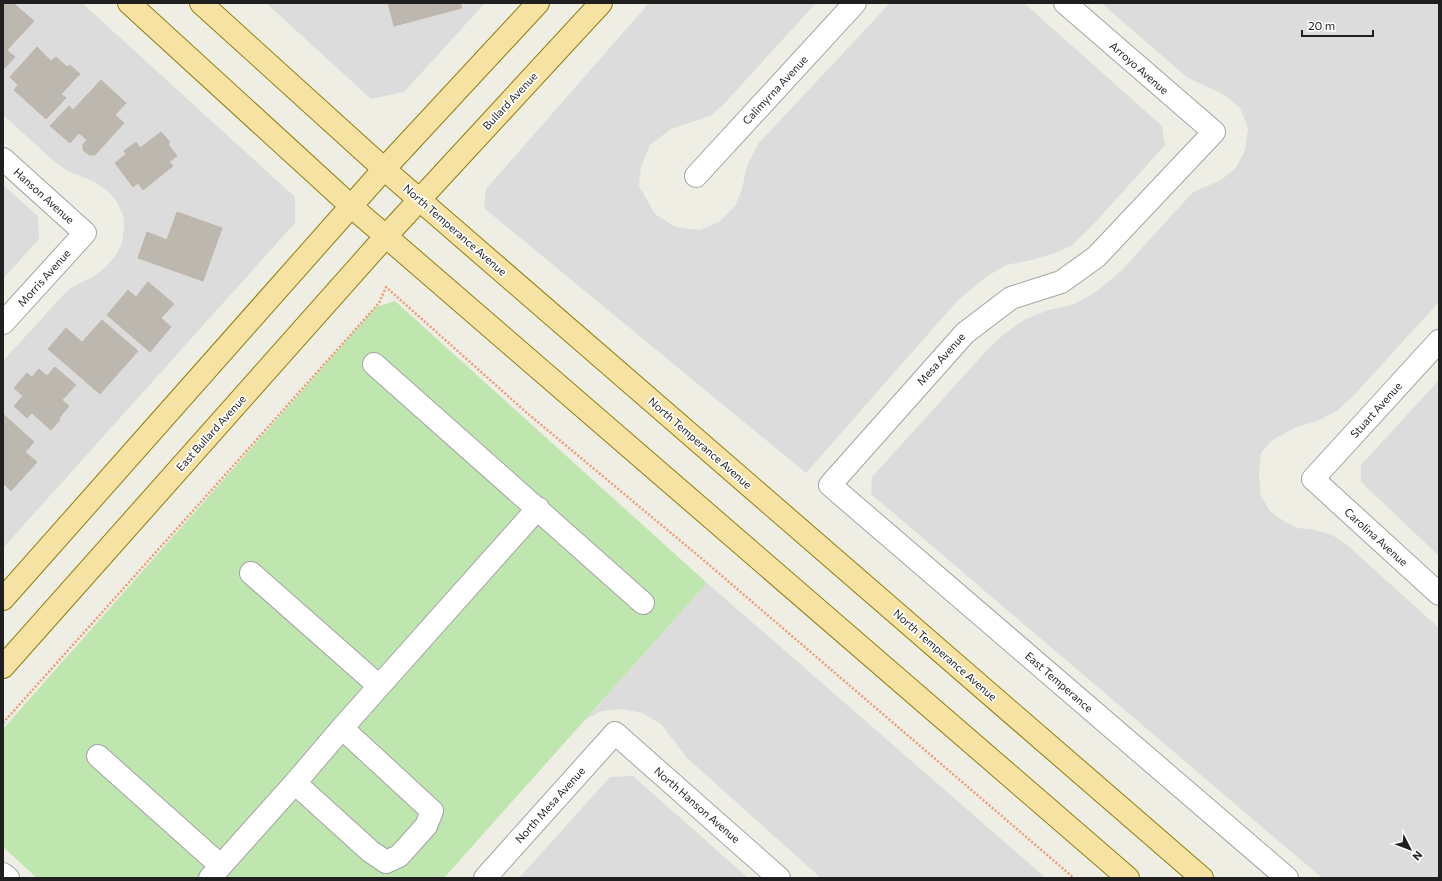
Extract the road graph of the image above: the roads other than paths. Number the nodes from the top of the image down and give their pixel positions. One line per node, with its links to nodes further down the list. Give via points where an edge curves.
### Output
1 (129, 3): 12 (main road)
2 (201, 3): 9 (main road, North Temperance Avenue)
3 (538, 3): 9 (main road)
4 (601, 3): 11 (main road, Bullard Avenue)
5 (855, 3): 10 (street, Calimyrna Avenue)
6 (1065, 3): 7 (street, Arroyo Avenue)
7 (1214, 132): 19 (street, Mesa Avenue, via 1096,257 1061,282 1011,298 965,333)
8 (3, 159): 13 (street, Hanson Avenue)
9 (384, 169): 11 (main road, North Temperance Avenue); 12 (main road)
10 (696, 176)
11 (419, 200): 14 (main road, East Bullard Avenue); 37 (main road, North Temperance Avenue)
12 (352, 207): 14 (main road); 23 (main road)
13 (85, 233): 15 (street, Morris Avenue)
14 (386, 236): 25 (main road, East Bullard Avenue); 36 (main road)
15 (3, 324)
16 (1439, 341): 18 (street, Stuart Avenue)
17 (374, 364): 20 (street)
18 (1313, 479): 22 (street, Carolina Avenue)
19 (830, 485): 38 (street, East Temperance)
20 (538, 508): 24 (street); 26 (street)
21 (251, 573): 26 (street)
22 (1439, 594)
23 (3, 599)
24 (643, 603)
25 (3, 667)
26 (379, 686): 27 (street)
27 (342, 728): 30 (street); 30 (street, via 432,811 426,826 399,856 386,862 370,851)
28 (615, 733): 34 (street, North Mesa Avenue); 35 (street, North Hanson Avenue)
29 (98, 756): 31 (street)
30 (295, 783): 31 (street)
31 (216, 872)
32 (3, 874): 33 (street)
33 (8, 878)
34 (485, 878)
35 (779, 878)
36 (1128, 878)
37 (1202, 878)
38 (1287, 878)

